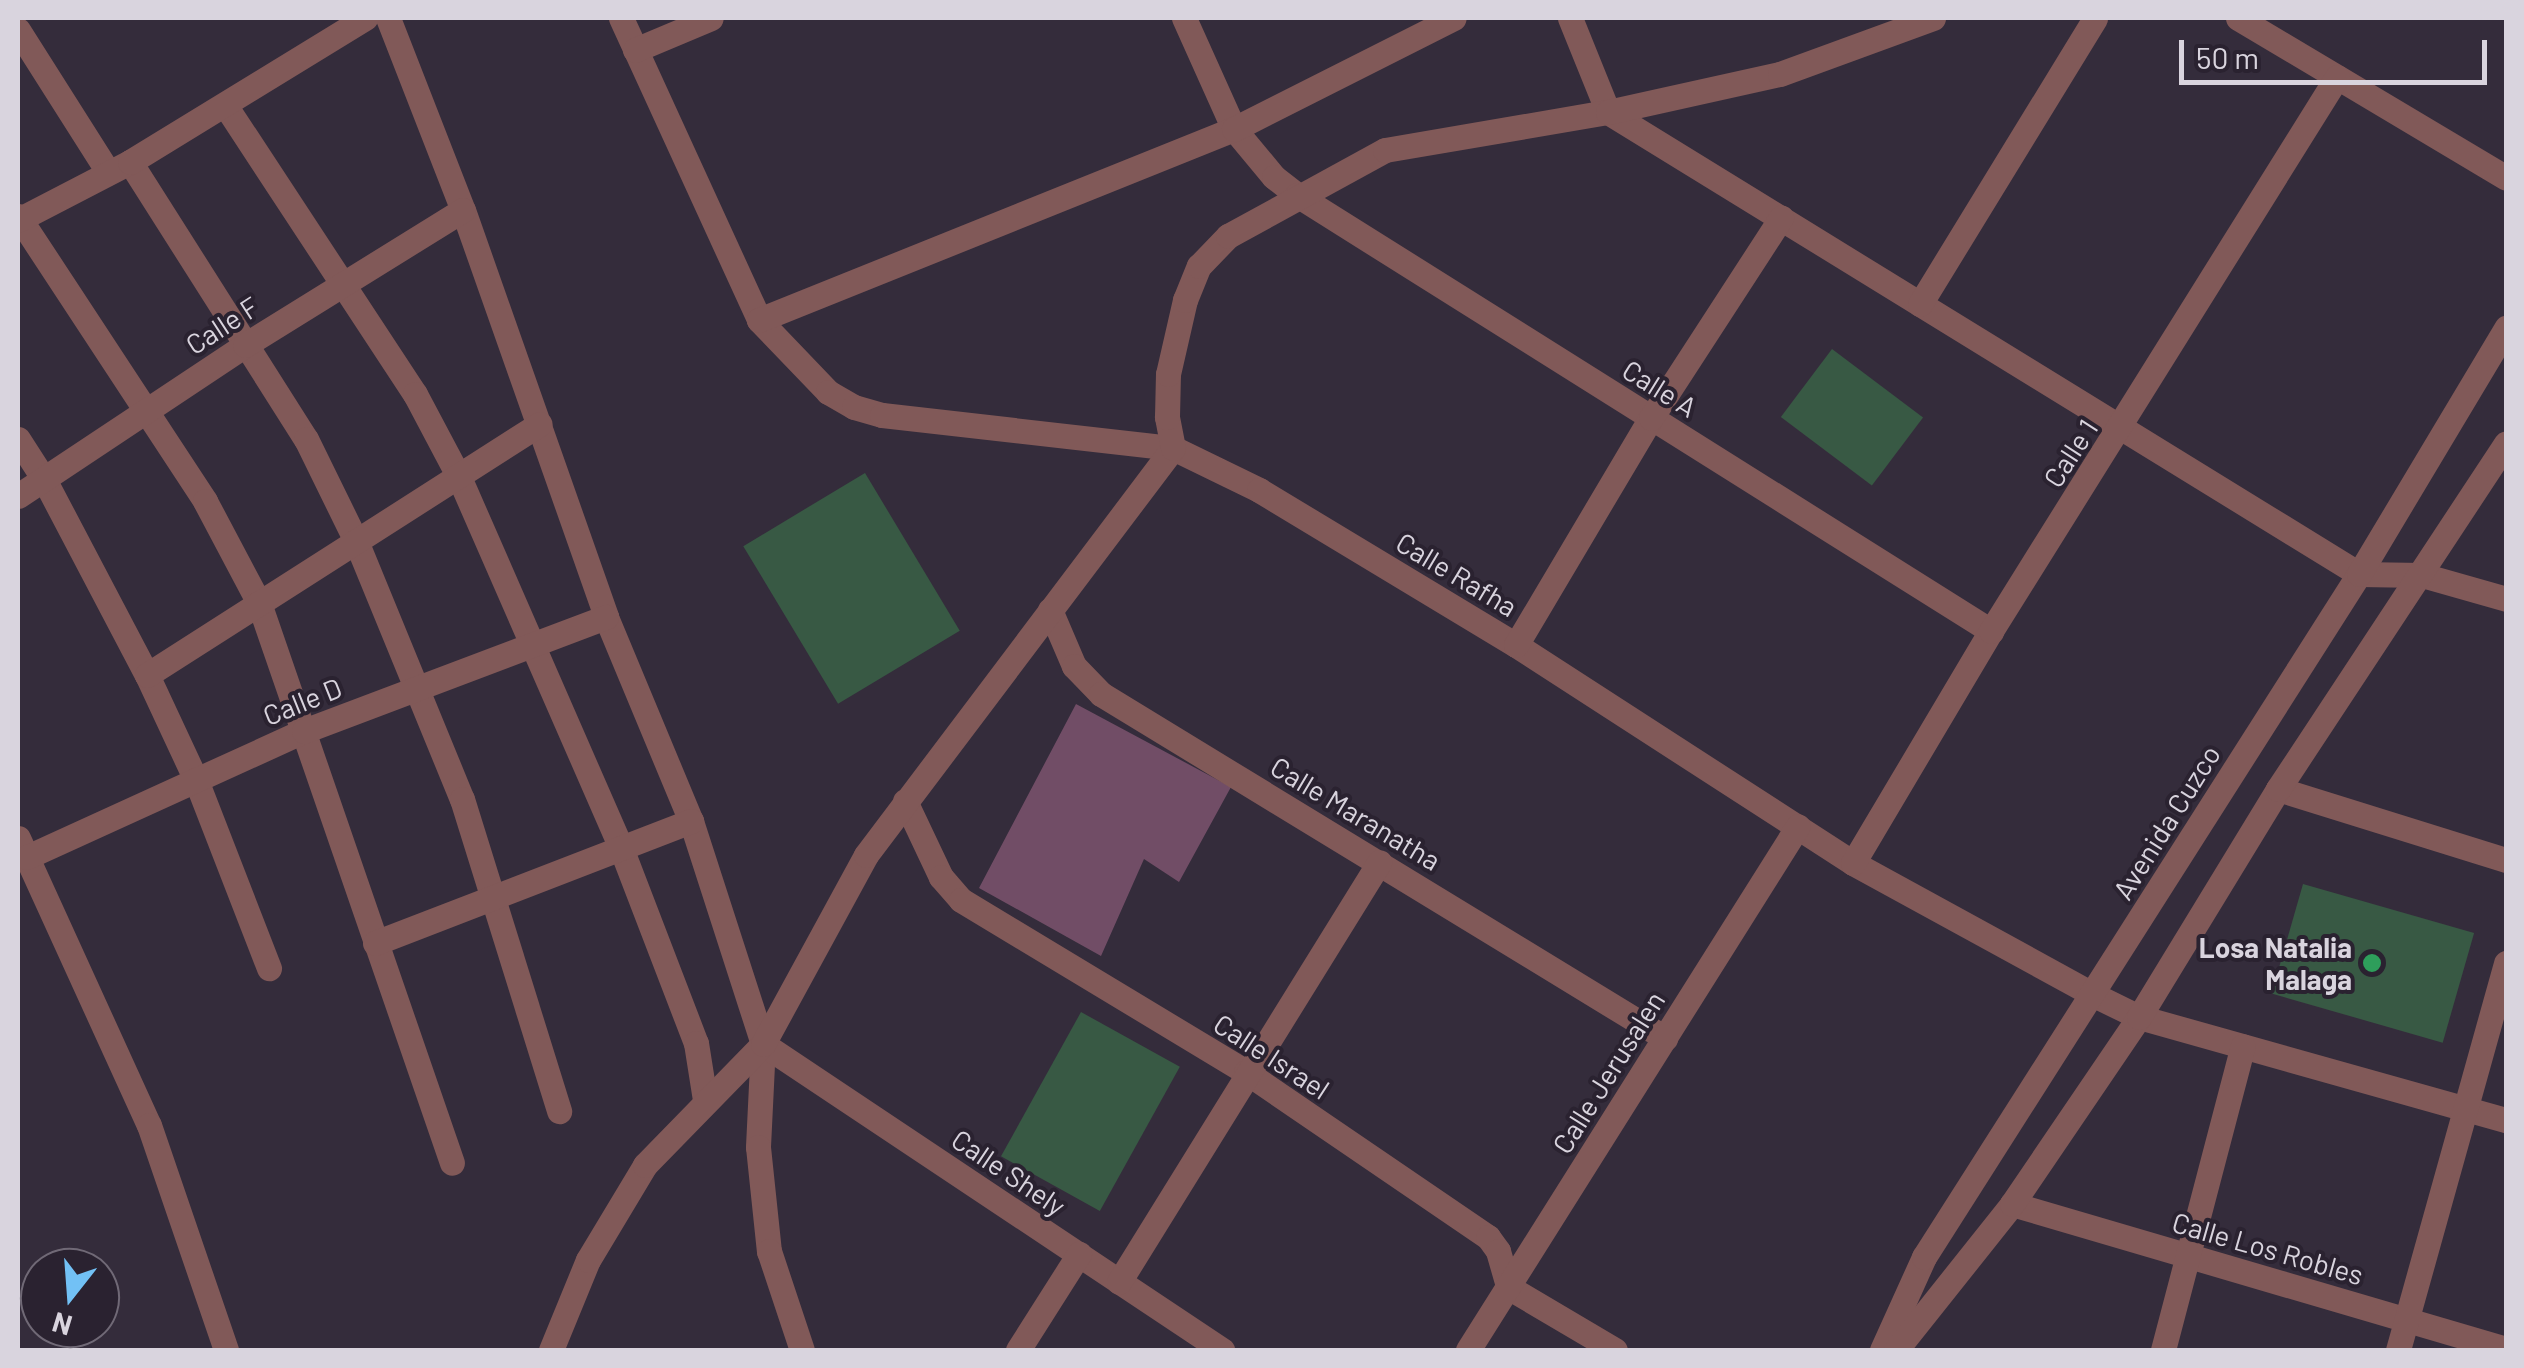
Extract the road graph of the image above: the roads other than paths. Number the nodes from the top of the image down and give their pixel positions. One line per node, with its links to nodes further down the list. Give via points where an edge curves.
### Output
1 (365, 18): 14 (street)
2 (388, 18): 20 (street)
3 (621, 18): 12 (street, Calle Rafha)
4 (711, 18): 12 (street)
5 (1184, 18): 16 (street, Calle A)
6 (1454, 18): 16 (street)
7 (1570, 18): 15 (street)
8 (1933, 18): 15 (street, via 1780,74)
9 (2095, 18): 24 (street)
10 (2238, 18): 13 (street)
11 (18, 30): 17 (street)
12 (635, 50): 25 (street, Calle Rafha)
13 (2337, 76): 18 (street); 31 (street, Calle 1)
14 (225, 105): 17 (street); 23 (street)
15 (1608, 112): 19 (street, via 1385,150); 22 (street)
16 (1234, 129): 19 (street, Calle A); 25 (street)
17 (119, 167): 21 (street); 27 (street)
18 (2506, 178)
19 (1297, 195): 29 (street, Calle A); 34 (street, via 1228,236 1198,266 1168,374)
20 (464, 210): 23 (street, Calle F); 30 (street)
21 (18, 218): 28 (street)
22 (1782, 218): 24 (street); 29 (street)
23 (342, 284): 27 (street, Calle F); 35 (street, via 416,394)
24 (1920, 304): 31 (street)
25 (759, 320): 34 (street, Calle Rafha, via 807,375 854,407)
26 (2506, 328): 39 (street, Avenida Cuzco)
27 (245, 345): 28 (street, Calle F); 38 (street, via 306,439)
28 (147, 410): 36 (street, Calle F); 42 (street)
29 (1651, 418): 45 (street, Calle A); 46 (street)
30 (540, 424): 35 (street); 44 (street)
31 (2122, 428): 39 (street); 45 (street, Calle 1)
32 (18, 439): 36 (street)
33 (2506, 444): 40 (street)
34 (1173, 448): 43 (street); 46 (street, Calle Rafha, via 1246,483)
35 (458, 476): 38 (street); 47 (street)
36 (45, 480): 37 (street, Calle F); 48 (street)
37 (18, 496)
38 (356, 541): 42 (street); 49 (street)
39 (2359, 574): 40 (street); 65 (street, Avenida Cuzco)
40 (2422, 575): 41 (street); 52 (street)
41 (2506, 599)
42 (260, 603): 48 (street); 50 (street)
43 (1050, 610): 53 (street); 59 (street, Calle Maranatha, via 1074,666 1101,694)
44 (606, 618): 47 (street, Calle D); 54 (street)
45 (1991, 631): 60 (street, Calle 1)
46 (1516, 644): 55 (street, Calle Rafha)
47 (533, 646): 49 (street, Calle D); 57 (street)
48 (147, 675): 51 (street)
49 (418, 688): 50 (street, Calle D); 61 (street)
50 (304, 730): 51 (street, Calle D); 62 (street)
51 (196, 780): 56 (street, Calle D); 64 (street)
52 (2278, 789): 58 (street); 66 (street)
53 (905, 801): 68 (street, via 866,856); 70 (street, Calle Israel, via 933,863 961,900)
54 (691, 820): 57 (street); 68 (street)
55 (1798, 826): 60 (street, Calle Rafha); 67 (street, Calle Jerusalen)
56 (22, 848): 83 (street, via 149,1124)
57 (621, 848): 61 (street); 71 (street, via 696,1043)
58 (2506, 860)
59 (1379, 862): 67 (street, Calle Maranatha); 70 (street)
60 (1853, 863): 65 (street, Calle Rafha)
61 (493, 900): 62 (street); 73 (street)
62 (375, 943): 75 (street)
63 (2506, 963): 72 (street)
64 (268, 968)
65 (2092, 994): 66 (street, Calle Rafha); 90 (street, Avenida Cuzco, via 1924,1257)
66 (2139, 1017): 69 (street, Calle Rafha); 76 (street)
67 (1665, 1038): 80 (street, Calle Jerusalen)
68 (763, 1044): 71 (street); 77 (street, Calle Shely); 85 (street, via 758,1147 769,1251)
69 (2243, 1046): 72 (street, Calle Rafha); 78 (street)
70 (1246, 1072): 79 (street); 80 (street, Calle Israel, via 1488,1237)
71 (705, 1100): 84 (street, via 645,1165 588,1260)
72 (2465, 1108): 74 (street, Calle Rafha); 81 (street)
73 (559, 1110)
74 (2506, 1120)
75 (452, 1164)
76 (2012, 1204): 78 (street, Calle Los Robles); 91 (street)
77 (1079, 1254): 79 (street, Calle Shely); 86 (street)
78 (2188, 1256): 81 (street, Calle Los Robles); 92 (street)
79 (1119, 1282): 87 (street, Calle Shely)
80 (1508, 1287): 88 (street, Calle Jerusalen); 89 (street)
81 (2406, 1320): 82 (street, Calle Los Robles); 93 (street)
82 (2506, 1349)
83 (226, 1350)
84 (551, 1350)
85 (802, 1350)
86 (1018, 1350)
87 (1222, 1350)
88 (1468, 1350)
89 (1616, 1350)
90 (1882, 1350)
91 (1896, 1350)
92 (2163, 1350)
93 (2398, 1350)

